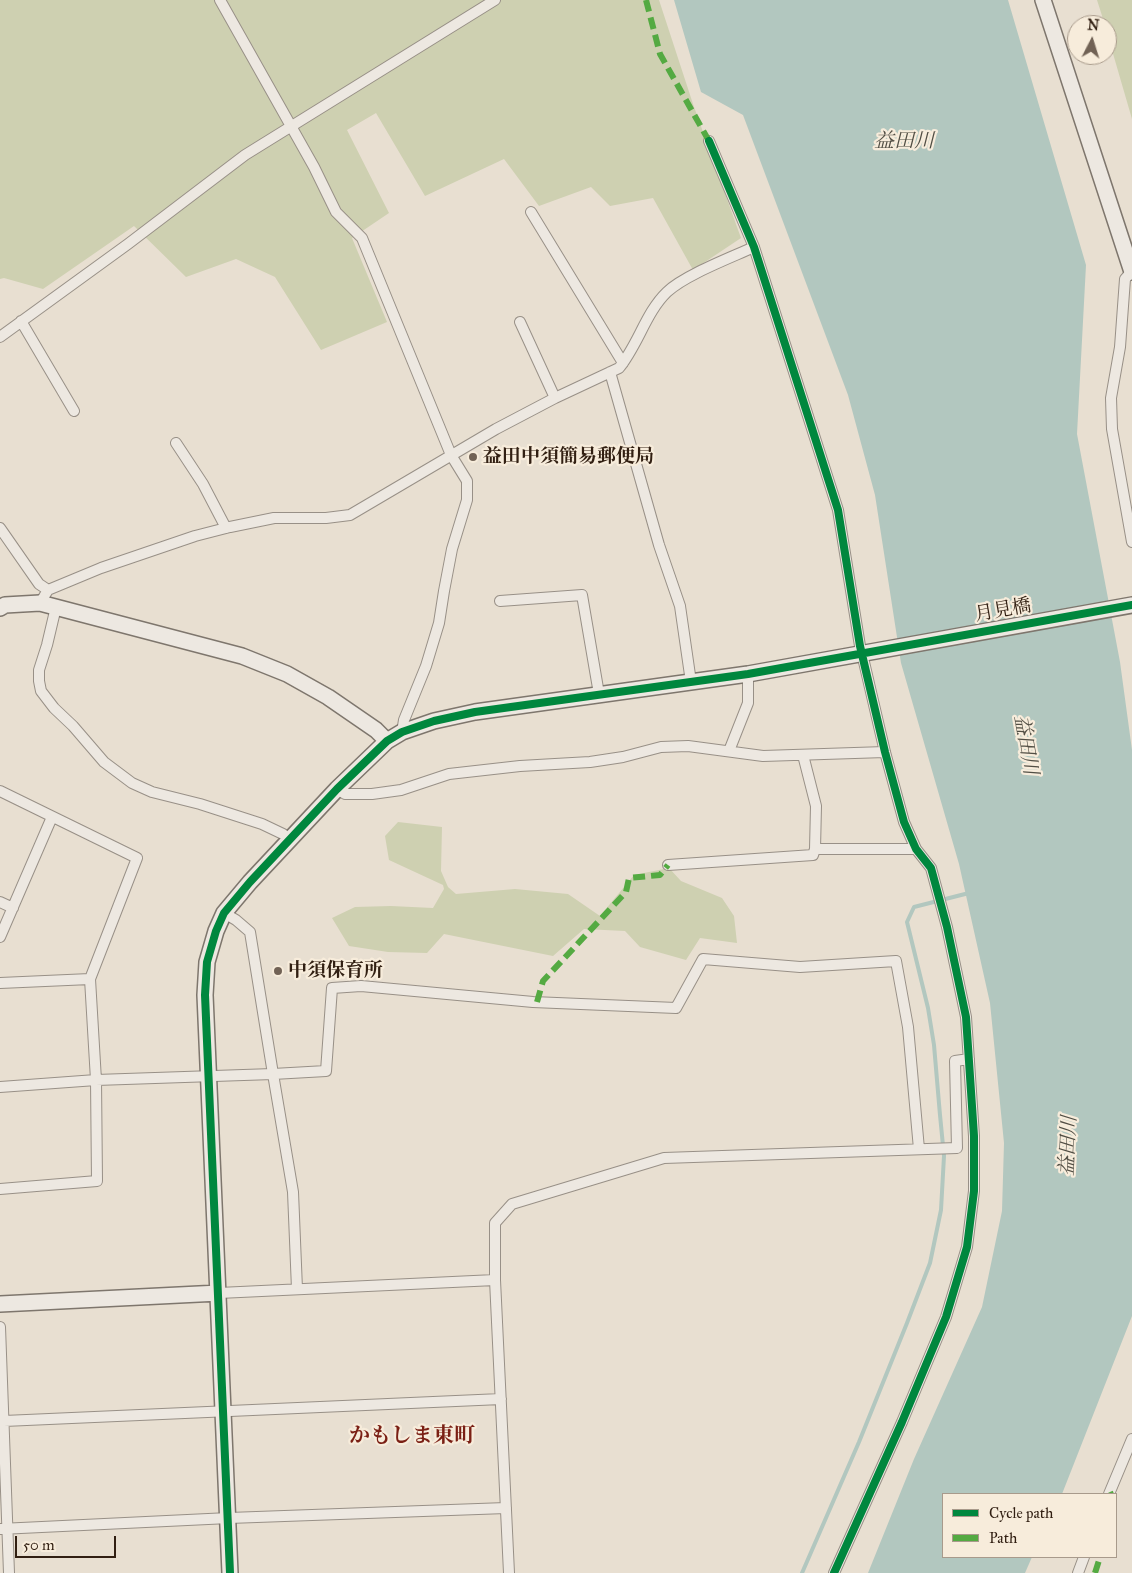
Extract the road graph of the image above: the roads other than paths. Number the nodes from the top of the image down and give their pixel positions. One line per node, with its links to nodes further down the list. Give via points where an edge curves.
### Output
1 (220, 0): 4 (street)
2 (495, 0): 4 (street)
3 (1043, 0): 8 (street)
4 (291, 127): 9 (street, via 245,155); 17 (street, via 336,212 362,238)
5 (709, 141): 7 (street)
6 (532, 212): 12 (street)
7 (754, 247): 12 (street, via 688,278 667,292); 26 (street, via 838,510)
8 (1132, 271): 20 (street, via 1125,279 1120,347 1110,398 1112,429)
9 (21, 321): 11 (street); 15 (street)
10 (520, 322): 14 (street)
11 (0, 337)
12 (623, 363): 13 (street)
13 (610, 372): 14 (street); 29 (street, via 659,545 680,606)
14 (555, 398): 17 (street)
15 (74, 411)
16 (176, 443): 19 (street)
17 (451, 455): 19 (street, via 350,515 274,518); 31 (street, via 467,481 467,500 452,549 439,623)
18 (0, 528): 21 (street)
19 (226, 528): 21 (street, via 101,568)
20 (1132, 542)
21 (44, 596): 23 (street); 25 (street)
22 (500, 601): 30 (street, via 582,595)
23 (2, 603)
24 (1132, 605): 28 (street, 月見橋)
25 (56, 607): 32 (street, via 242,656 287,674 376,730); 39 (street, via 39,670 41,691 104,762 132,783 152,792 262,824)
26 (860, 646)
27 (864, 662): 34 (street)
28 (748, 674): 29 (street, 月見橋); 33 (street, via 748,702)
29 (691, 682): 30 (street, 月見橋)
30 (599, 694): 31 (street, 月見橋, via 475,712)
31 (402, 732): 32 (street, 月見橋)
32 (387, 741): 36 (street, 月見橋)
33 (729, 751): 35 (street, via 763,756); 36 (street, via 688,746 661,747 590,762 450,774 402,790 372,794 345,794)
34 (885, 752): 35 (street); 40 (street, via 904,822)
35 (803, 755): 41 (street, via 816,806)
36 (337, 789): 39 (street, 月見橋)
37 (0, 791): 38 (street)
38 (52, 817): 44 (street); 47 (street, via 137,858)
39 (290, 839): 45 (street, 月見橋)
40 (916, 848): 41 (street); 49 (street, via 931,868 947,927 966,1017)
41 (815, 849): 42 (street, via 812,855)
42 (668, 865)
43 (0, 902): 44 (street)
44 (12, 908): 46 (street)
45 (224, 914): 50 (street, via 250,932); 51 (street, 月見橋, via 207,962)
46 (0, 938)
47 (90, 979): 48 (street); 52 (street)
48 (0, 983)
49 (969, 1059): 54 (street, via 955,1061 957,1148); 73 (street, via 974,1191 967,1247 946,1317)
50 (273, 1074): 51 (street); 54 (street, via 326,1071 332,988 361,986 533,1002 676,1008 703,959 800,967 896,961 908,1027); 57 (street, via 293,1192)
51 (208, 1076): 52 (street); 58 (street, 月見橋)
52 (96, 1080): 53 (street); 55 (street, via 97,1181)
53 (0, 1086)
54 (919, 1149): 56 (street, via 664,1158 512,1204 495,1224)
55 (0, 1189)
56 (496, 1280): 57 (street); 61 (street)
57 (297, 1289): 58 (street)
58 (218, 1293): 59 (street); 62 (street, 月見橋)
59 (0, 1304)
60 (0, 1327): 63 (street)
61 (501, 1399): 62 (street); 66 (street)
62 (224, 1411): 63 (street); 67 (street, 月見橋)
63 (4, 1421): 68 (street)
64 (1132, 1439): 65 (street)
65 (1109, 1493)
66 (506, 1508): 67 (street); 72 (street)
67 (229, 1518): 68 (street); 71 (street, 月見橋)
68 (4, 1529): 70 (street)
69 (1084, 1558): 74 (street)
70 (9, 1573)
71 (230, 1573)
72 (509, 1573)
73 (834, 1573)
74 (1078, 1573)

